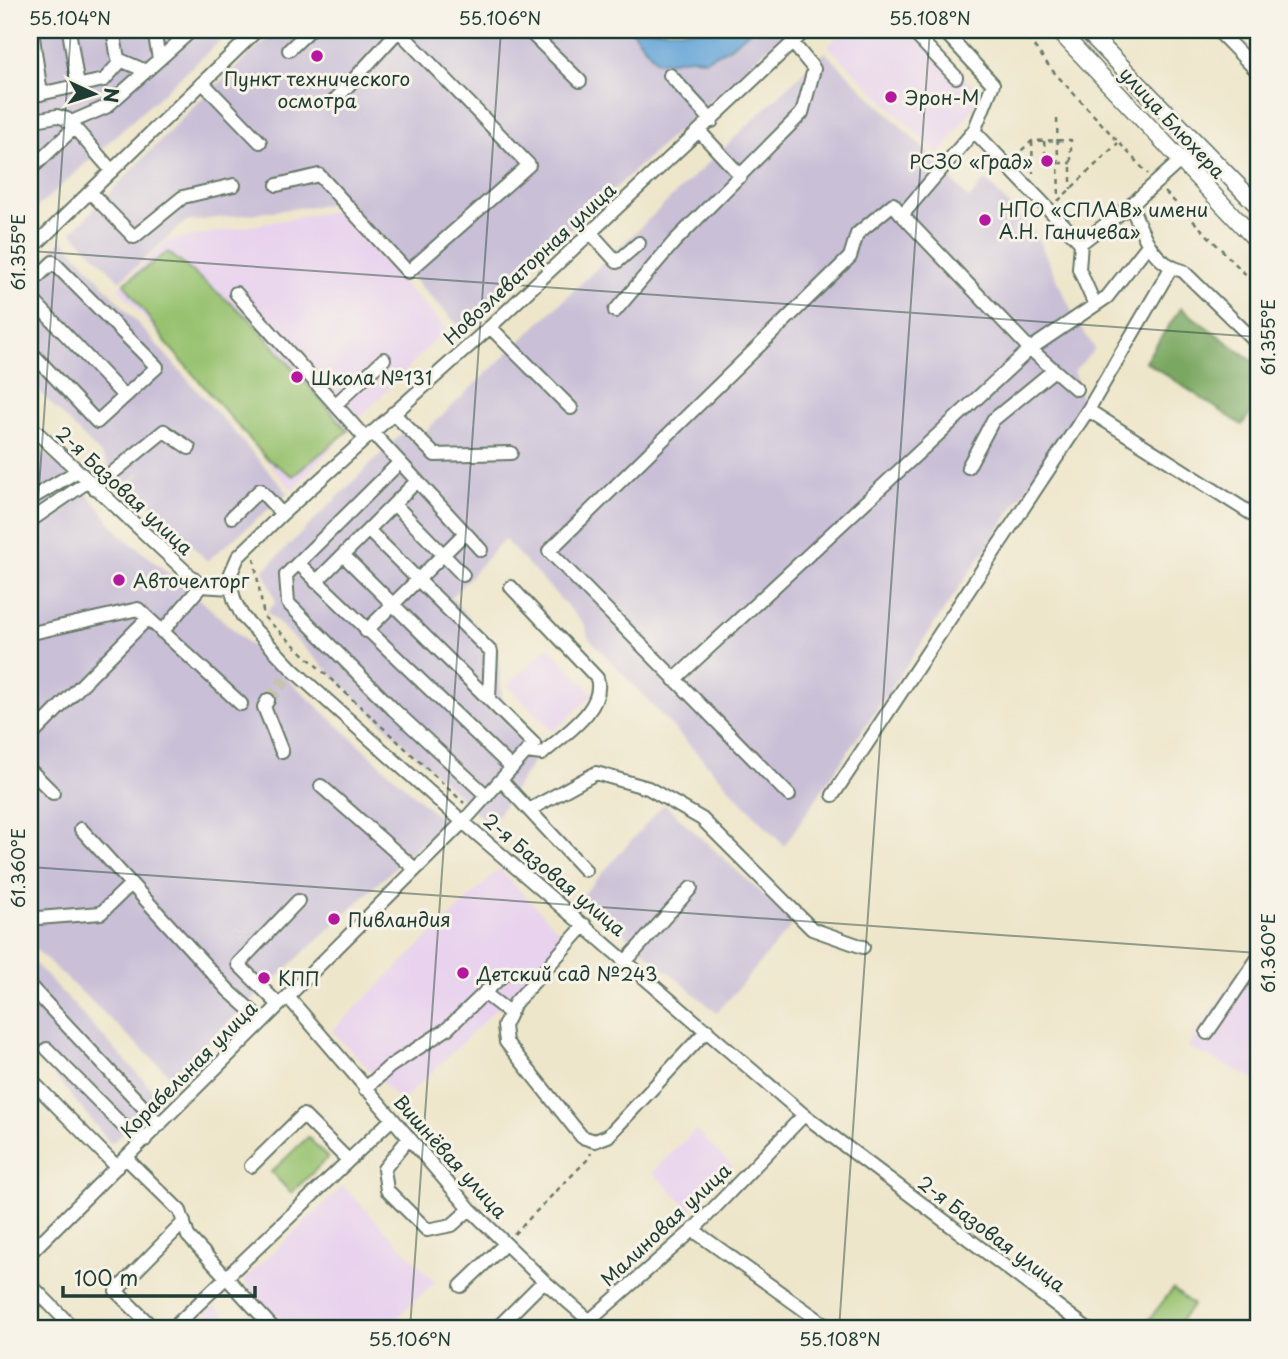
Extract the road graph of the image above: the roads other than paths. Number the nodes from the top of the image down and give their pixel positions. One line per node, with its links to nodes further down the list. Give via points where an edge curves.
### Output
1 (32, 30): 27 (street)
2 (69, 30): 26 (street)
3 (113, 30): 19 (street)
4 (154, 30): 18 (street)
5 (192, 30): 18 (street)
6 (257, 30): 25 (street)
7 (310, 30): 17 (street)
8 (399, 30): 28 (street); 39 (street, via 529,165 408,272 319,175)
9 (806, 30): 16 (street, Новоэлеваторная улица)
10 (911, 30): 23 (street)
11 (943, 30): 32 (street, via 993,84)
12 (1058, 30): 35 (main road, улица Блюхера)
13 (1086, 30): 43 (main road, улица Блюхера)
14 (1217, 30): 21 (street)
15 (535, 32): 24 (street)
16 (792, 42): 30 (street, Новоэлеваторная улица); 38 (street, via 814,69 802,113)
17 (289, 50)
18 (159, 59): 20 (street)
19 (121, 61): 20 (street); 26 (street, via 104,80)
20 (146, 71): 31 (street, via 106,107)
21 (1258, 72)
22 (670, 75): 30 (street)
23 (956, 77)
24 (580, 80)
25 (202, 83): 34 (street); 37 (street)
26 (78, 87): 27 (street)
27 (36, 95)
28 (335, 100)
29 (30, 121): 31 (street, via 57,116)
30 (712, 121): 33 (street, Новоэлеваторная улица)
31 (72, 126): 36 (street); 37 (street)
32 (974, 131): 44 (street); 48 (street)
33 (700, 132): 38 (street); 45 (street, Новоэлеваторная улица)
34 (260, 142)
35 (1180, 161): 42 (street); 46 (main road, улица Блюхера)
36 (30, 170)
37 (112, 170): 41 (street)
38 (741, 176): 56 (street, via 674,242)
39 (277, 185)
40 (234, 186): 41 (street, via 183,197 134,237)
41 (90, 192): 50 (street)
42 (1131, 205): 48 (street); 49 (street)
43 (1258, 206)
44 (902, 215): 59 (street); 101 (street, via 892,204 857,234 850,257 549,551)
45 (590, 232): 47 (street, via 617,262); 57 (street, Новоэлеваторная улица)
46 (1258, 242)
47 (639, 243)
48 (1081, 243): 55 (street, via 1079,269)
49 (1148, 245): 51 (street); 55 (street, via 1107,297)
50 (30, 250)
51 (1171, 268): 58 (street, via 1183,271); 67 (street)
52 (30, 284): 64 (street, via 53,262 157,367)
53 (236, 293): 65 (street)
54 (30, 298): 64 (street)
55 (1095, 305): 59 (street)
56 (615, 311)
57 (490, 327): 66 (street); 68 (street, Новоэлеваторная улица)
58 (1258, 344)
59 (1030, 349): 62 (street); 101 (street)
60 (30, 351): 64 (street, via 97,422)
61 (384, 359): 65 (street)
62 (1054, 370): 63 (street); 74 (street, via 993,420)
63 (1076, 389)
64 (124, 396)
65 (336, 404): 70 (street)
66 (571, 408)
67 (1088, 410): 82 (street); 113 (street)
68 (393, 413): 70 (street, Новоэлеваторная улица); 72 (street, via 435,455)
69 (30, 426): 75 (street, 2-я Базовая улица)
70 (369, 435): 73 (street); 80 (street, Новоэлеваторная улица)
71 (189, 448): 77 (street, via 164,431)
72 (511, 453)
73 (400, 462): 76 (street); 89 (street)
74 (968, 467)
75 (76, 472): 77 (street, 2-я Базовая улица); 78 (street)
76 (418, 481): 79 (street); 85 (street)
77 (90, 485): 83 (street); 93 (street, 2-я Базовая улица)
78 (30, 499)
79 (394, 504): 84 (street); 87 (street)
80 (282, 514): 81 (street, via 260,490); 95 (street, Новоэлеваторная улица, via 238,557)
81 (232, 517)
82 (1258, 518)
83 (30, 521)
84 (368, 530): 88 (street); 91 (street)
85 (465, 533): 86 (street); 87 (street)
86 (481, 550)
87 (443, 554): 90 (street); 91 (street)
88 (343, 555): 92 (street); 96 (street)
89 (298, 564): 92 (street); 115 (street, via 286,575 288,603)
90 (463, 575)
91 (417, 580): 96 (street); 102 (street, via 491,652)
92 (316, 582): 98 (street)
93 (201, 586): 95 (street); 99 (street)
94 (512, 587): 107 (street, via 597,678 601,690 595,704 542,754)
95 (231, 588): 117 (street, 2-я Базовая улица, via 243,617 289,675)
96 (393, 604): 98 (street); 102 (street)
97 (148, 618): 99 (street); 100 (street, via 138,609); 105 (street)
98 (366, 631): 108 (street)
99 (162, 632): 104 (street)
100 (32, 634)
101 (674, 680): 114 (street)
102 (489, 699): 107 (street, via 534,744)
103 (268, 700): 106 (street, via 264,707)
104 (241, 704)
105 (30, 737)
106 (282, 752)
107 (526, 752): 108 (street, Корабельная улица)
108 (512, 768): 110 (street, Корабельная улица)
109 (30, 770): 112 (street)
110 (500, 780): 115 (street, Корабельная улица); 116 (street)
111 (321, 786): 119 (street)
112 (53, 793)
113 (833, 794)
114 (789, 795)
115 (486, 796): 117 (street, Корабельная улица)
116 (529, 810): 120 (street); 126 (street, via 596,772 648,788 702,819 812,929)
117 (463, 822): 119 (street, Корабельная улица); 125 (street, 2-я Базовая улица)
118 (81, 829): 121 (street)
119 (415, 870): 132 (street, Корабельная улица)
120 (585, 870)
121 (131, 884): 124 (street, via 101,913); 134 (street, via 229,991)
122 (691, 888): 128 (street)
123 (298, 901): 132 (street, Вишнёвая улица, via 238,964)
124 (38, 918)
125 (584, 925): 128 (street, 2-я Базовая улица); 133 (street)
126 (863, 947)
127 (1258, 958): 136 (street)
128 (627, 960): 135 (street, 2-я Базовая улица)
129 (503, 974): 131 (street)
130 (30, 986): 142 (street)
131 (484, 993): 133 (street); 139 (street, via 447,1029 388,1067)
132 (283, 1001): 134 (street, Корабельная улица); 139 (street, Вишнёвая улица)
133 (510, 1013): 135 (street, via 504,1026 506,1042 582,1137 595,1140 608,1136)
134 (263, 1021): 142 (street, Корабельная улица)
135 (707, 1030): 140 (street, 2-я Базовая улица)
136 (1208, 1033)
137 (47, 1049): 144 (street, via 122,1125)
138 (30, 1079): 146 (street)
139 (365, 1089): 141 (street, Вишнёвая улица)
140 (804, 1115): 150 (street, Малиновая улица); 164 (street, 2-я Базовая улица)
141 (391, 1120): 143 (street, Вишнёвая улица); 145 (street)
142 (160, 1125): 144 (street, Корабельная улица)
143 (409, 1139): 148 (street, Вишнёвая улица); 148 (street, via 384,1169 387,1190 427,1230 452,1225)
144 (145, 1140): 146 (street, Корабельная улица)
145 (348, 1160): 147 (street, via 303,1115); 153 (street)
146 (122, 1162): 149 (street, via 180,1211); 152 (street, Корабельная улица)
147 (251, 1166)
148 (470, 1209): 151 (street, Вишнёвая улица)
149 (184, 1222): 153 (street, via 188,1236); 159 (street, via 116,1292)
150 (693, 1230): 157 (street, Малиновая улица); 163 (street)
151 (505, 1244): 154 (street, Вишнёвая улица); 156 (street)
152 (30, 1253)
153 (226, 1278): 160 (street); 161 (street)
154 (544, 1281): 157 (street, Вишнёвая улица); 162 (street)
155 (30, 1283): 158 (street)
156 (461, 1286)
157 (589, 1327)
158 (74, 1329)
159 (154, 1329)
160 (172, 1329)
161 (274, 1329)
162 (496, 1329)
163 (831, 1329)
164 (1088, 1329)

